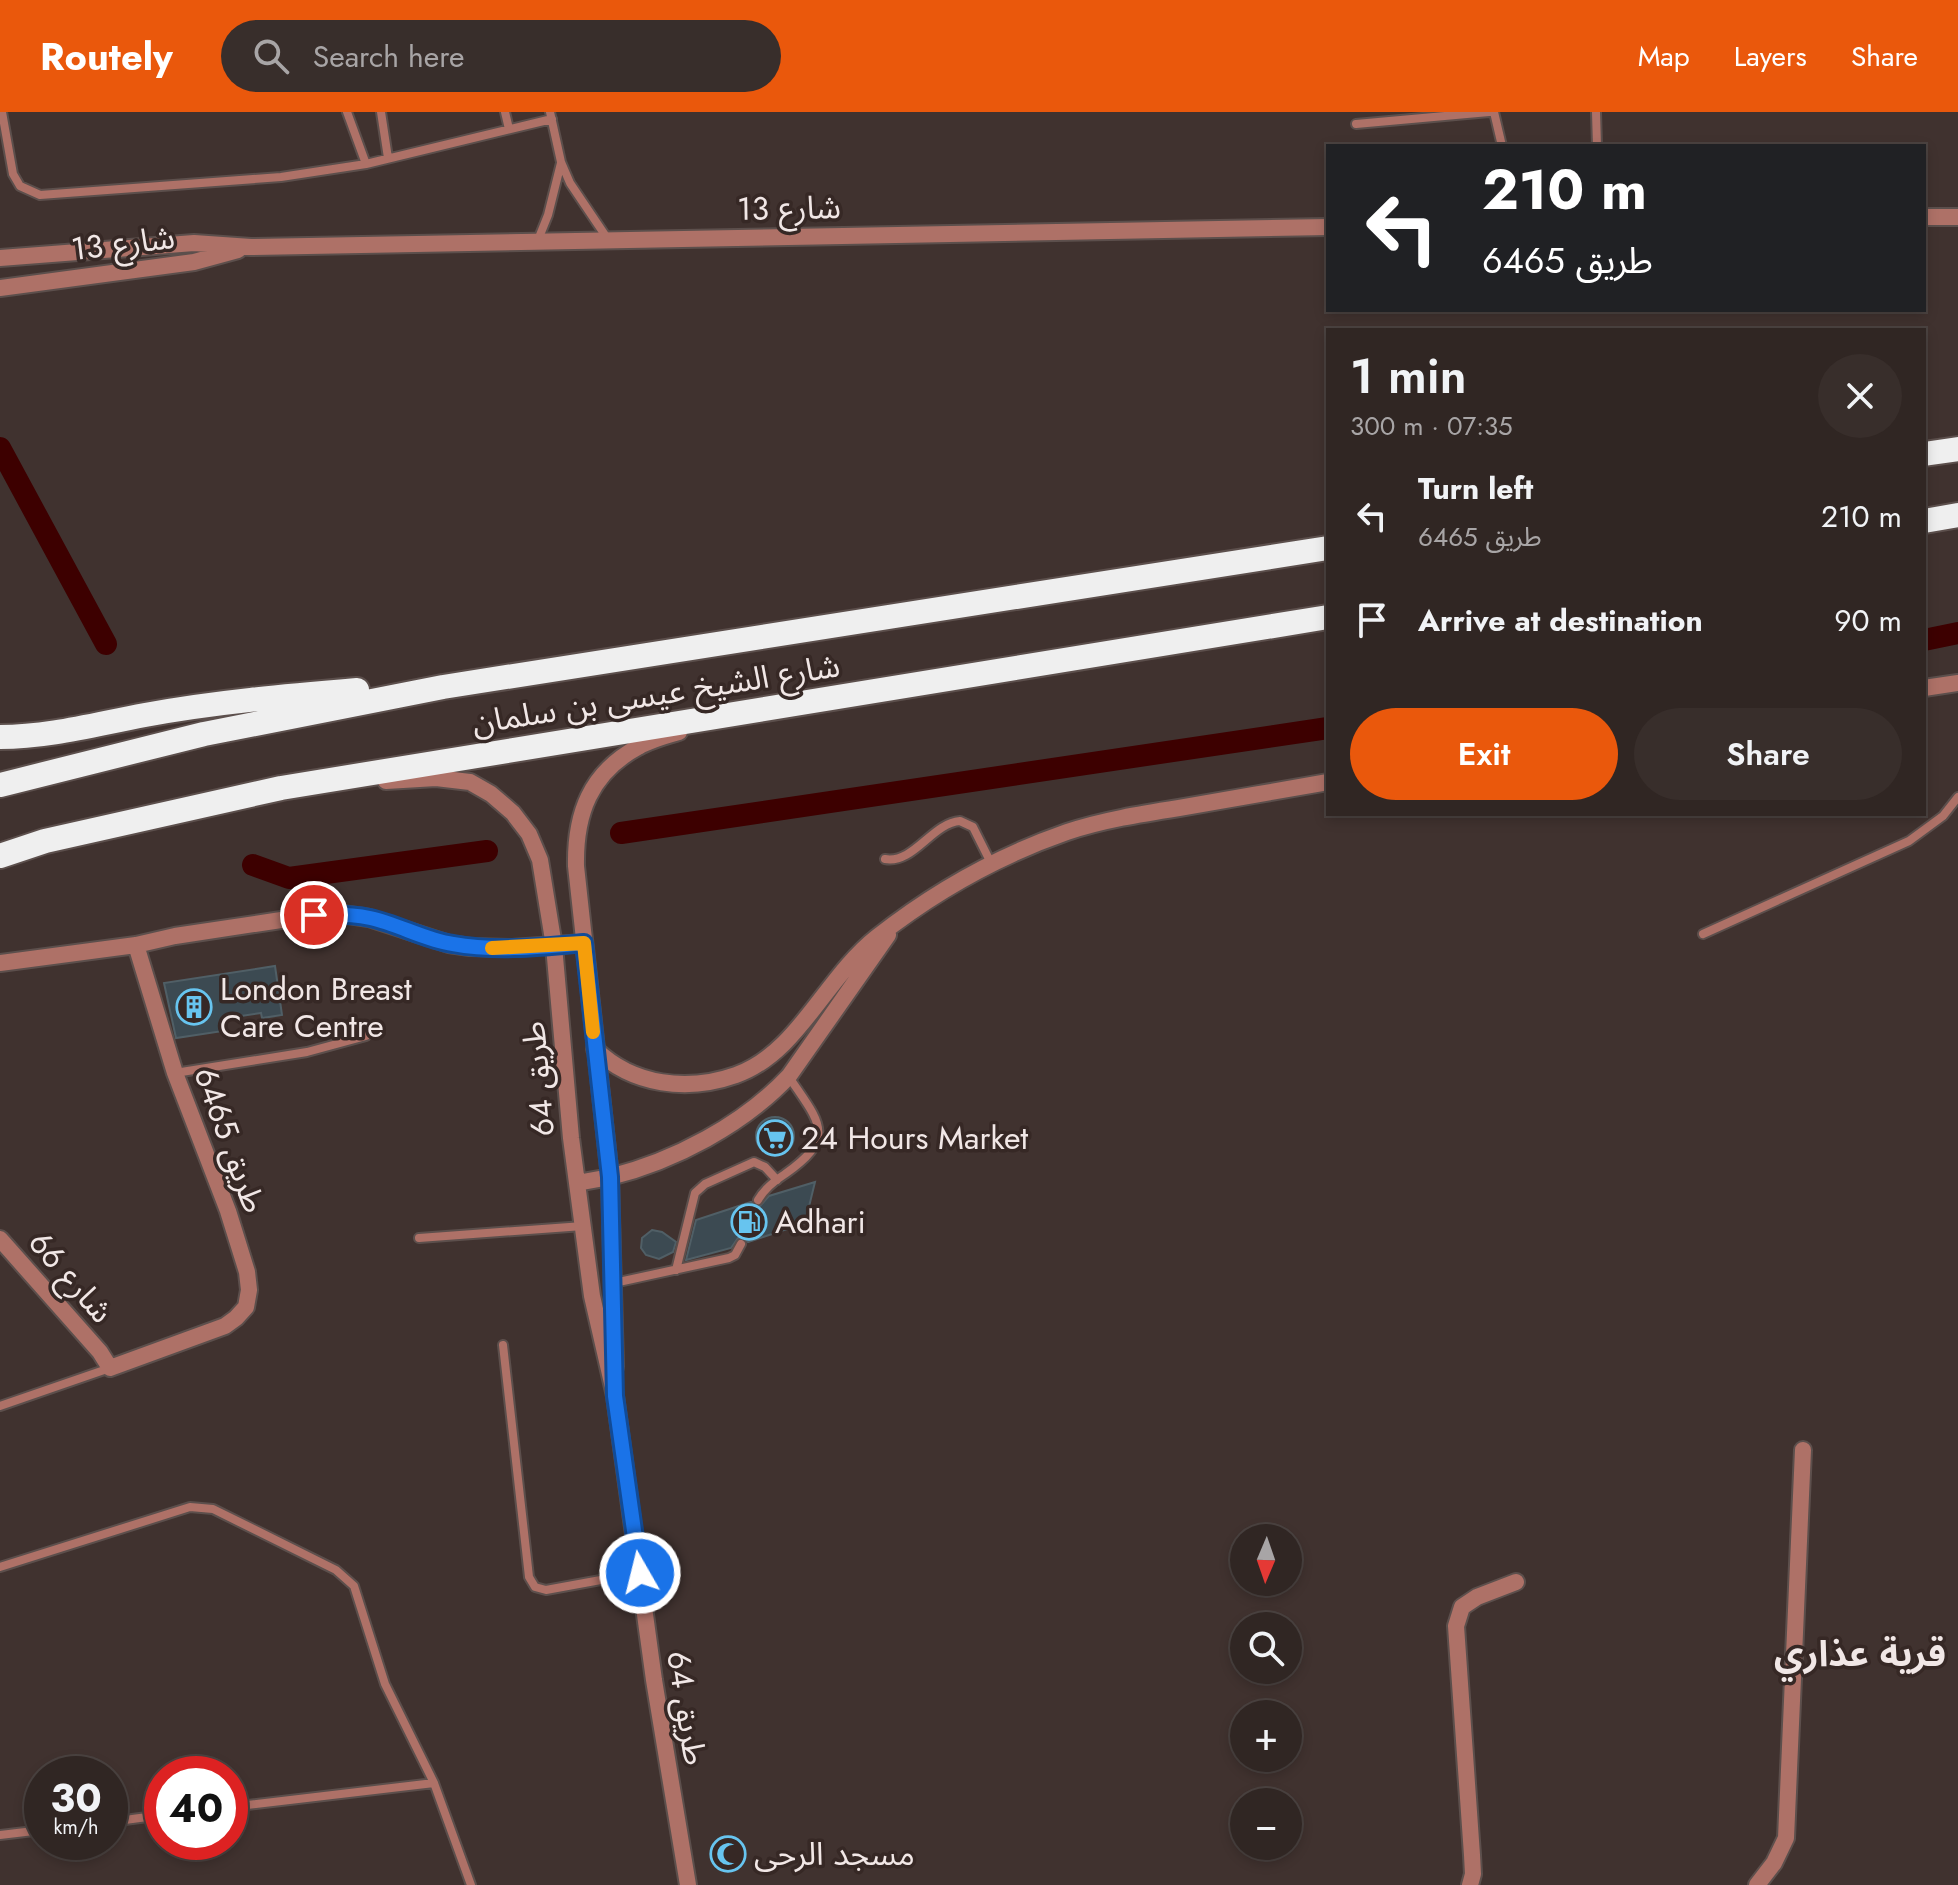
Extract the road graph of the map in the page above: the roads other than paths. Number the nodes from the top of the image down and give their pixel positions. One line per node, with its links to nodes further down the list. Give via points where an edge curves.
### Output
1 (347, 112): 14 (lane)
2 (381, 112): 12 (lane)
3 (505, 112): 9 (lane)
4 (1491, 112): 8 (lane); 10 (lane)
5 (1596, 112): 11 (lane)
6 (551, 116): 9 (lane); 13 (lane)
7 (2, 117): 14 (lane, via 13,174 20,186 40,195 281,177)
8 (1356, 124)
9 (509, 129): 12 (lane)
10 (1501, 144)
11 (1597, 144)
12 (388, 158): 14 (lane)
13 (561, 162): 18 (lane); 19 (lane)
14 (366, 164)
15 (1926, 217): 16 (street)
16 (1958, 217)
17 (1326, 227): 18 (street, شارع 13)
18 (607, 239): 19 (street, شارع 13)
19 (538, 240): 20 (street, شارع 13)
20 (251, 247): 21 (street, شارع 13, via 194,243); 22 (street, شارع 13, via 194,262)
21 (0, 258)
22 (0, 288)
23 (1958, 449): 24 (highway)
24 (1926, 454)
25 (1958, 515): 26 (highway)
26 (1926, 521)
27 (1326, 548): 30 (highway, شارع الشيخ عيسى بن سلمان)
28 (1326, 617): 32 (highway, شارع الشيخ عيسى بن سلمان)
29 (1958, 683): 31 (street)
30 (443, 687): 33 (highway, via 249,700 80,730); 35 (highway, شارع الشيخ عيسى بن سلمان, via 204,734)
31 (1926, 688)
32 (732, 714): 36 (highway, شارع الشيخ عيسى بن سلمان); 43 (street, طريق 64, via 640,745 596,783 582,809 576,837)
33 (0, 737)
34 (1326, 782): 40 (street, via 1109,820)
35 (0, 785)
36 (281, 788): 38 (highway, شارع الشيخ عيسى بن سلمان); 45 (street, طريق 64, via 436,778 470,782 491,794 529,834 540,860)
37 (1958, 797): 42 (lane, via 1943,816 1909,841)
38 (0, 856)
39 (885, 859): 40 (lane, via 897,859 946,824 960,821 973,827)
40 (991, 863): 41 (street)
41 (896, 924): 49 (street, via 861,950); 51 (street)
42 (1703, 934)
43 (584, 943): 45 (street); 48 (street, طريق 64)
44 (136, 945): 45 (street, via 342,914 449,944); 46 (street); 50 (street, طريق 6465)
45 (554, 946): 54 (street, طريق 64)
46 (0, 963)
47 (366, 1036): 50 (lane, via 307,1052)
48 (595, 1049): 49 (street, via 625,1070 674,1084 721,1080); 52 (street, طريق 64)
49 (774, 1054): 51 (street)
50 (175, 1073): 63 (street, طريق 6465, via 247,1272 246,1307 225,1326)
51 (789, 1076): 52 (street, via 717,1132); 53 (lane, via 815,1116 819,1138 808,1158)
52 (610, 1177): 54 (street); 61 (street, طريق 64)
53 (777, 1180): 55 (lane); 60 (lane, via 754,1162 699,1187 691,1199)
54 (577, 1183): 56 (street, طريق 64)
55 (758, 1200)
56 (583, 1226): 57 (lane); 64 (street, طريق 64, via 592,1296)
57 (419, 1238)
58 (0, 1239): 63 (street, شارع 66)
59 (741, 1244): 60 (lane, via 729,1258)
60 (676, 1270): 61 (lane)
61 (614, 1283): 64 (street, طريق 64)
62 (503, 1345): 68 (lane, via 529,1577 535,1587 546,1590)
63 (110, 1368): 65 (lane)
64 (615, 1396): 68 (street, طريق 64)
65 (0, 1406)
66 (1803, 1450): 77 (street, via 1786,1838)
67 (0, 1567): 70 (lane, via 190,1507 213,1509 336,1570 354,1586 385,1684)
68 (640, 1573): 75 (street, طريق 64)
69 (1516, 1582): 76 (street, via 1462,1607 1456,1626)
70 (434, 1783): 71 (lane); 74 (lane)
71 (248, 1805)
72 (24, 1832): 73 (lane)
73 (0, 1835)
74 (471, 1885)
75 (688, 1885)
76 (1470, 1885)
77 (1757, 1885)

